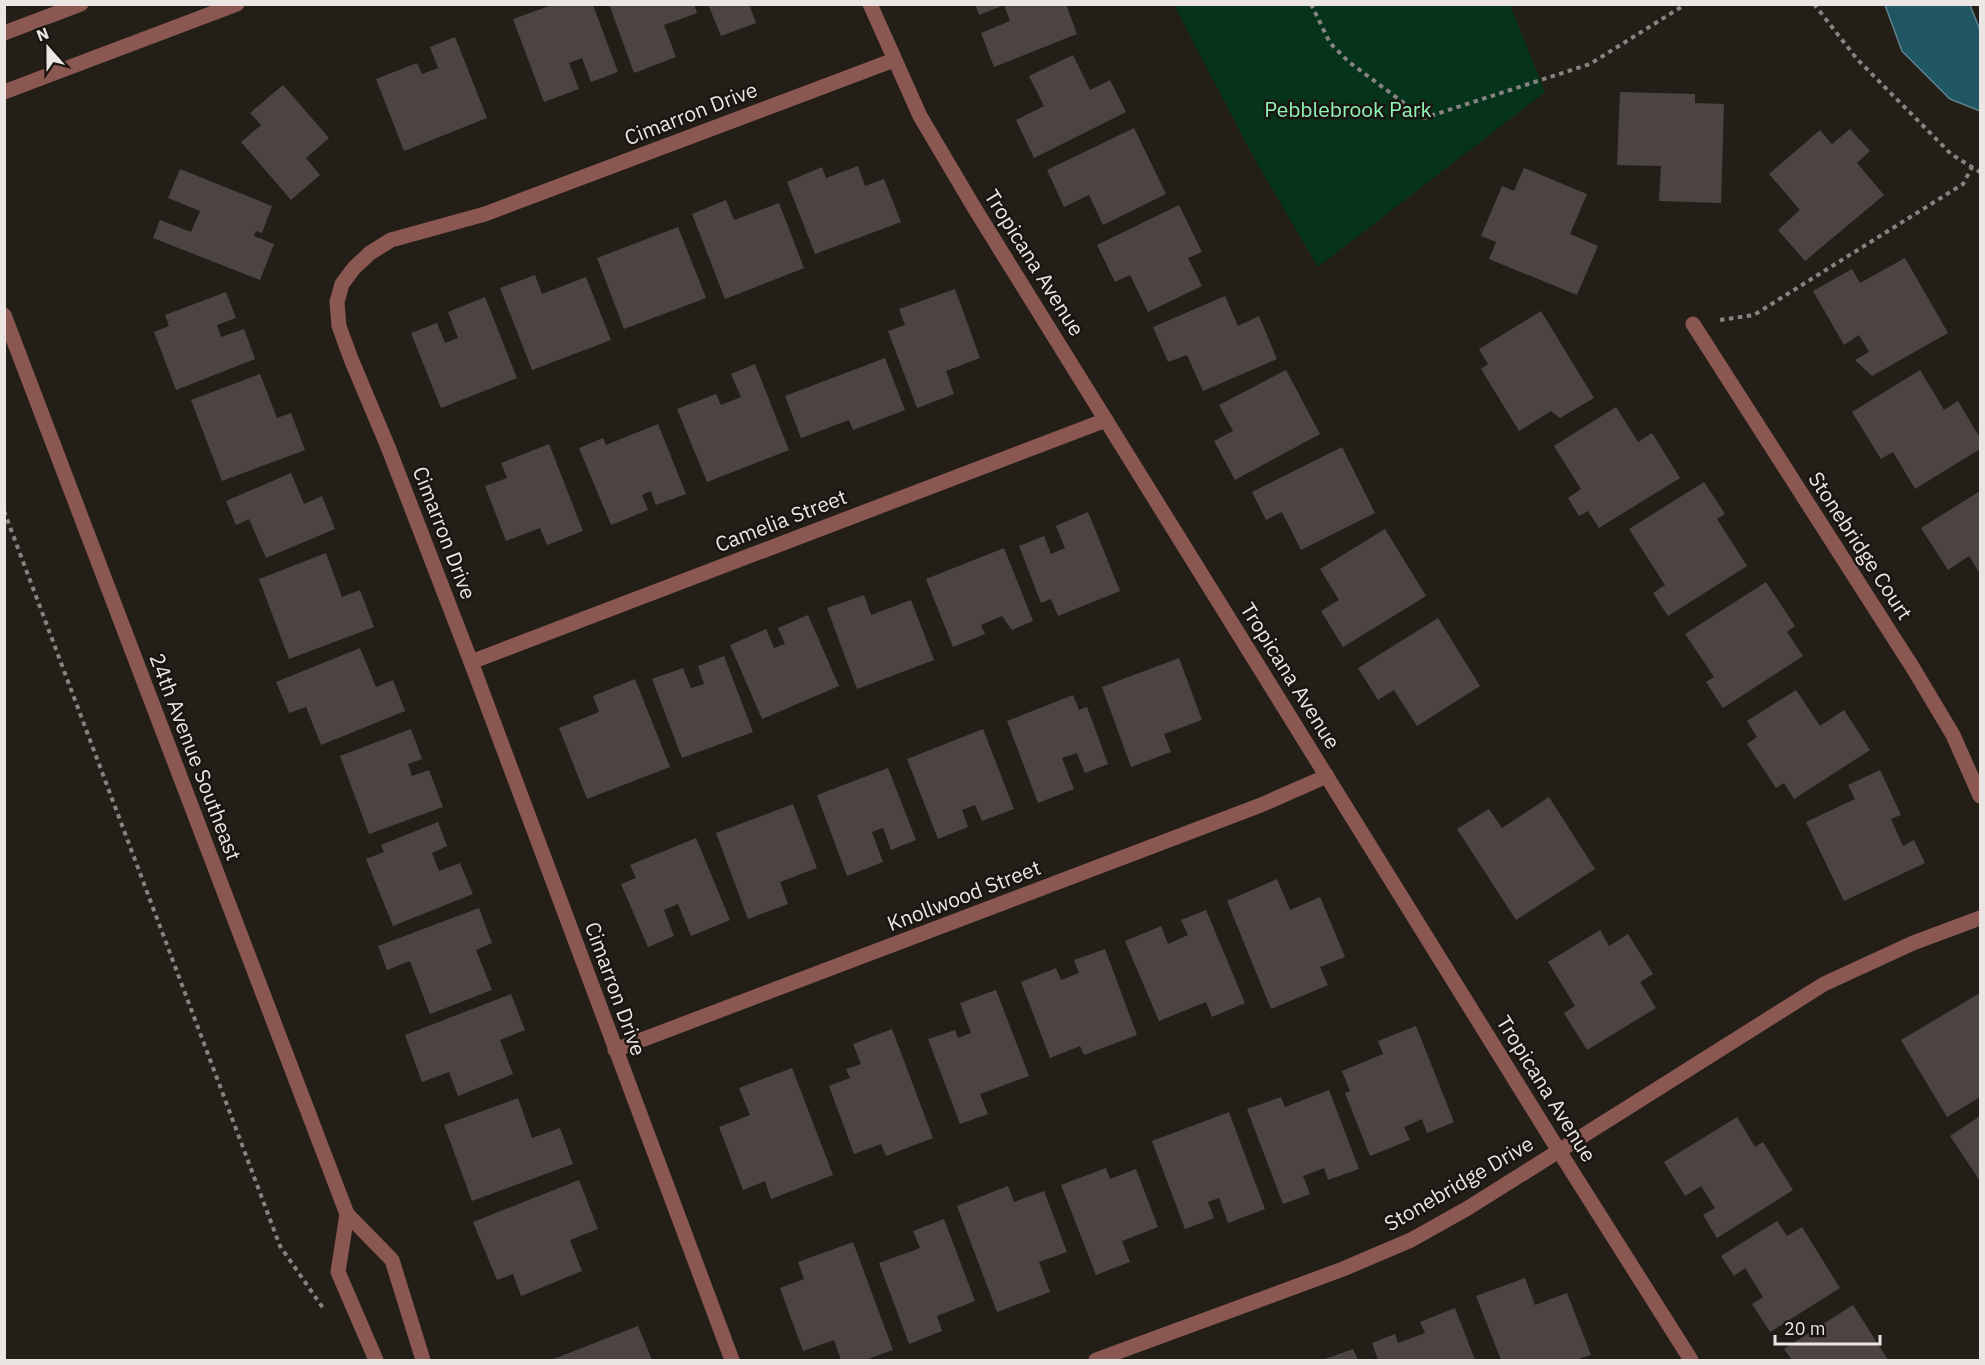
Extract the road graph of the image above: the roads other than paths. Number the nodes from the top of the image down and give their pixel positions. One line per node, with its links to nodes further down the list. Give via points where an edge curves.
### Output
1 (81, 4): 4 (street)
2 (237, 4): 6 (street)
3 (870, 4): 5 (street, Tropicana Avenue)
4 (4, 33)
5 (894, 60): 9 (street, Tropicana Avenue, via 920,116); 10 (street, Cimarron Drive, via 485,214 391,240 370,253 342,284 337,302 339,326)
6 (4, 92)
7 (4, 315): 16 (street, 24th Avenue Southeast)
8 (1693, 324): 12 (street, Stonebridge Court, via 1913,668 1953,735)
9 (1106, 420): 10 (street, Camelia Street); 11 (street, Tropicana Avenue)
10 (471, 662): 14 (street, Cimarron Drive)
11 (1327, 776): 14 (street, Knollwood Street, via 1261,805); 15 (street, Tropicana Avenue)
12 (1980, 796)
13 (1980, 918): 15 (street, Stonebridge Drive, via 1912,943 1824,984)
14 (615, 1050): 19 (street, Cimarron Drive)
15 (1559, 1151): 20 (street, Stonebridge Drive, via 1411,1240); 21 (street, Tropicana Avenue)
16 (347, 1214): 17 (street, 24th Avenue Southeast, via 338,1272); 18 (street, 24th Avenue Southeast, via 392,1260)
17 (376, 1360)
18 (423, 1360)
19 (732, 1360)
20 (1096, 1360)
21 (1691, 1360)

